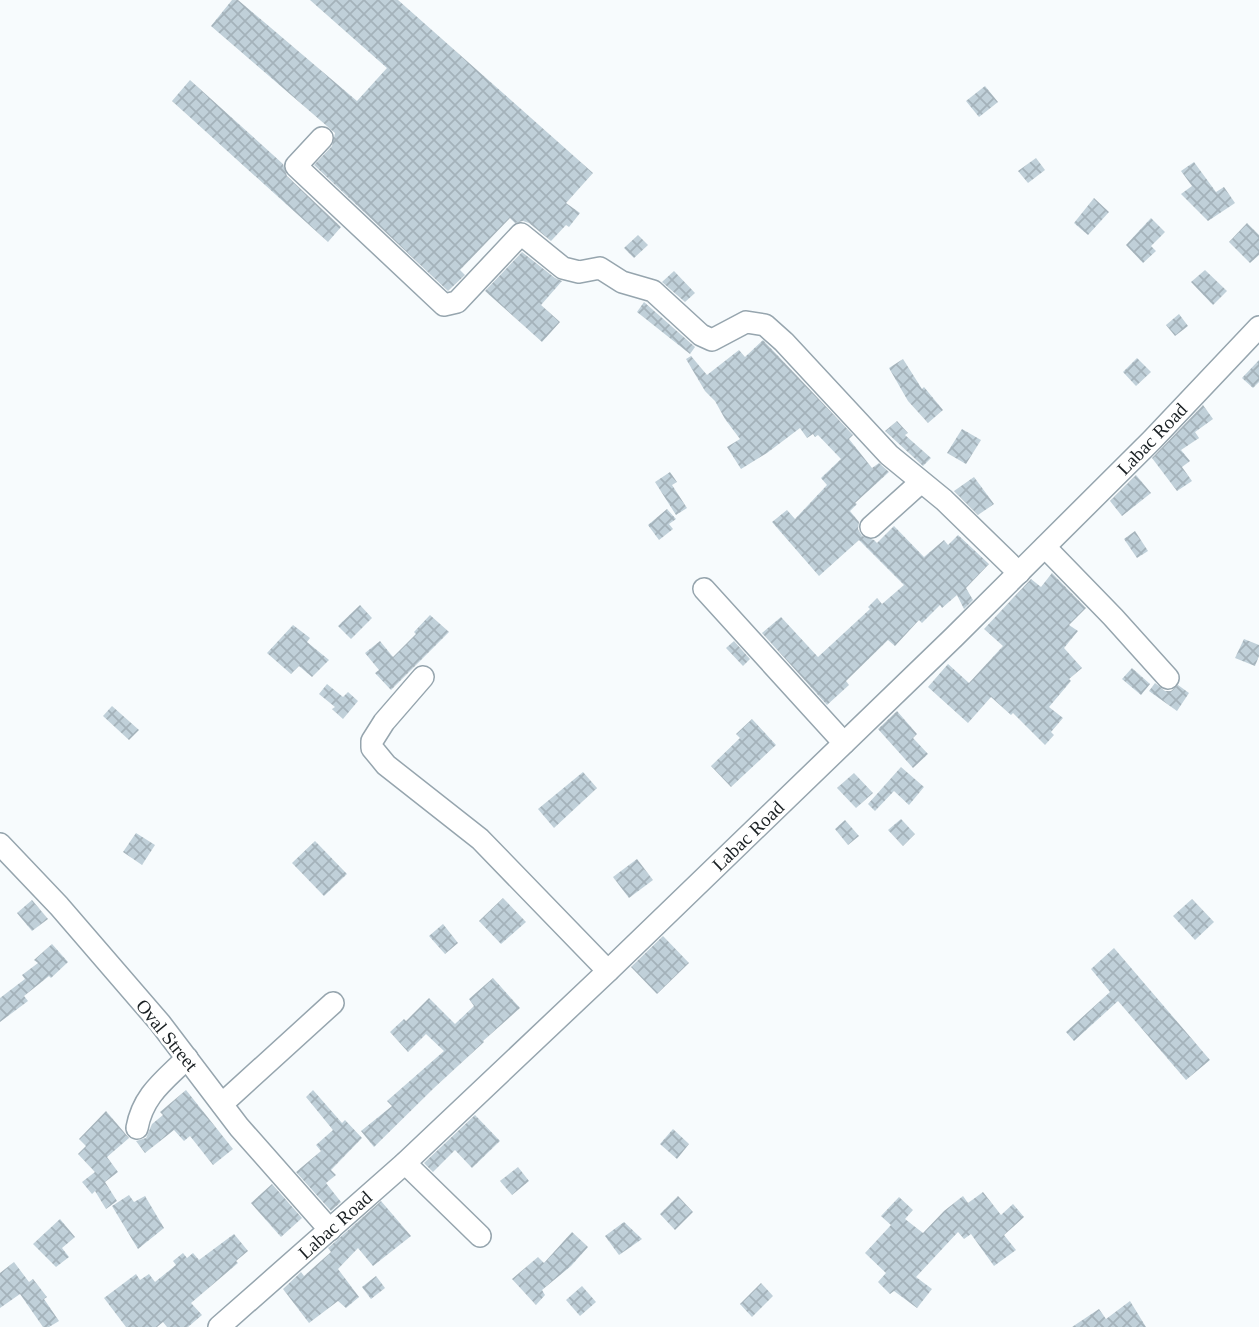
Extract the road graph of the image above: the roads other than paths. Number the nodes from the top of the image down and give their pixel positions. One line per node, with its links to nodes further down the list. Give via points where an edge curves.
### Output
1 (322, 138): 3 (street, via 296,166 444,305 457,302 521,234 563,268 579,272 600,268 622,282 653,291 712,340 746,322 765,325 889,455)
2 (1258, 330): 5 (street, Labac Road)
3 (921, 482): 4 (street); 6 (street)
4 (871, 527)
5 (1045, 547): 6 (street, Labac Road); 9 (street)
6 (1018, 573): 10 (street, Labac Road)
7 (704, 589): 10 (street)
8 (423, 677): 12 (street, via 384,722 372,748 386,765 480,839)
9 (1168, 678)
10 (844, 743): 12 (street, Labac Road)
11 (0, 844): 14 (street, Oval Street, via 59,906)
12 (608, 971): 17 (street, Labac Road)
13 (333, 1003): 15 (street)
14 (187, 1058): 15 (street, Oval Street); 16 (street, via 148,1097)
15 (222, 1104): 18 (street, Oval Street)
16 (137, 1128)
17 (405, 1163): 18 (street, Labac Road); 19 (street)
18 (330, 1230): 20 (street, Labac Road)
19 (480, 1236)
20 (219, 1327)

